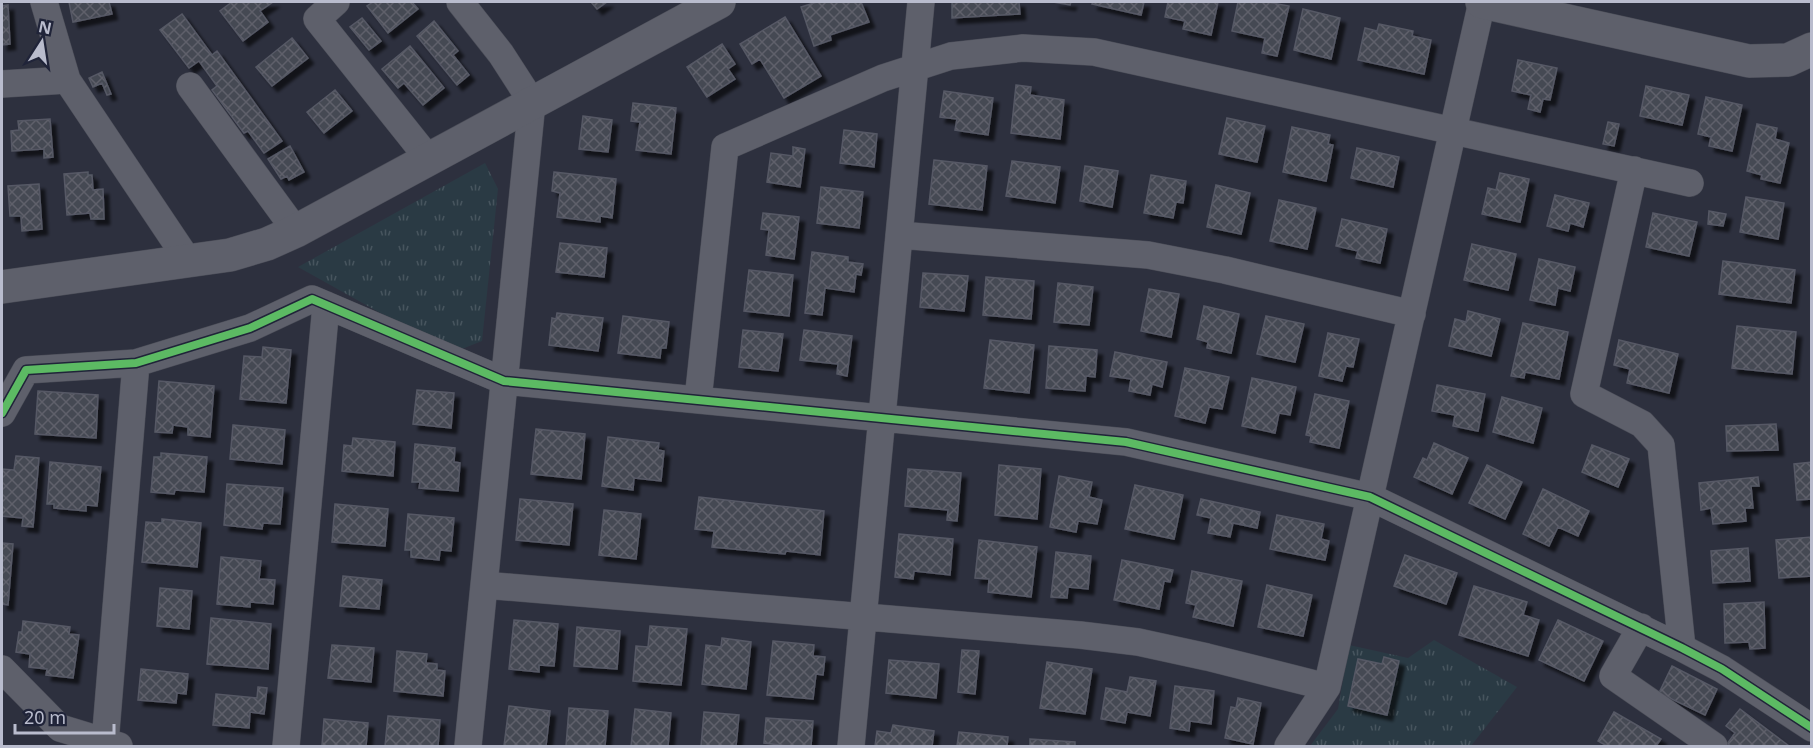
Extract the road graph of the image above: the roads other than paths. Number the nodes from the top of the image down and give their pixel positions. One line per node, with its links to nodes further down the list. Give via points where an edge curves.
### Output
1 (45, 2): 9 (street)
2 (336, 2): 14 (street, via 317,19)
3 (460, 2): 12 (street)
4 (719, 2): 12 (street)
5 (921, 2): 8 (street)
6 (1482, 2): 7 (street, via 1749,61 1788,60); 13 (street)
7 (1812, 49)
8 (915, 68): 13 (street, via 951,56 1023,48 1094,52); 18 (street); 25 (street, via 883,78 725,147)
9 (67, 80): 10 (street); 19 (street)
10 (2, 84)
11 (190, 86): 17 (street)
12 (532, 102): 14 (street); 24 (street)
13 (1453, 131): 15 (street); 22 (street)
14 (428, 158): 17 (street)
15 (1634, 170): 16 (street); 32 (street, via 1584,394 1642,424 1661,445)
16 (1690, 183)
17 (296, 231): 19 (street, via 230,255)
18 (899, 235): 22 (street, via 1148,255); 27 (street)
19 (189, 262): 20 (street)
20 (2, 287)
21 (326, 305): 23 (street, via 312,299 250,328); 24 (street); 37 (street)
22 (1412, 314): 28 (street)
23 (136, 363): 26 (street, via 26,370); 36 (street)
24 (504, 381): 25 (street); 29 (street)
25 (698, 400): 27 (street)
26 (2, 413)
27 (882, 418): 28 (street, via 1126,442); 30 (street)
28 (1370, 497): 31 (street); 34 (street)
29 (484, 585): 30 (street); 38 (street)
30 (863, 617): 34 (street, via 1138,642); 39 (street)
31 (1641, 627): 32 (street); 41 (street, via 1613,676)
32 (1682, 648): 35 (street, via 1722,669)
33 (2, 669): 36 (street, via 60,728)
34 (1327, 687): 40 (street)
35 (1812, 728)
36 (112, 745)
37 (286, 747)
38 (468, 747)
39 (851, 747)
40 (1288, 747)
41 (1714, 747)

